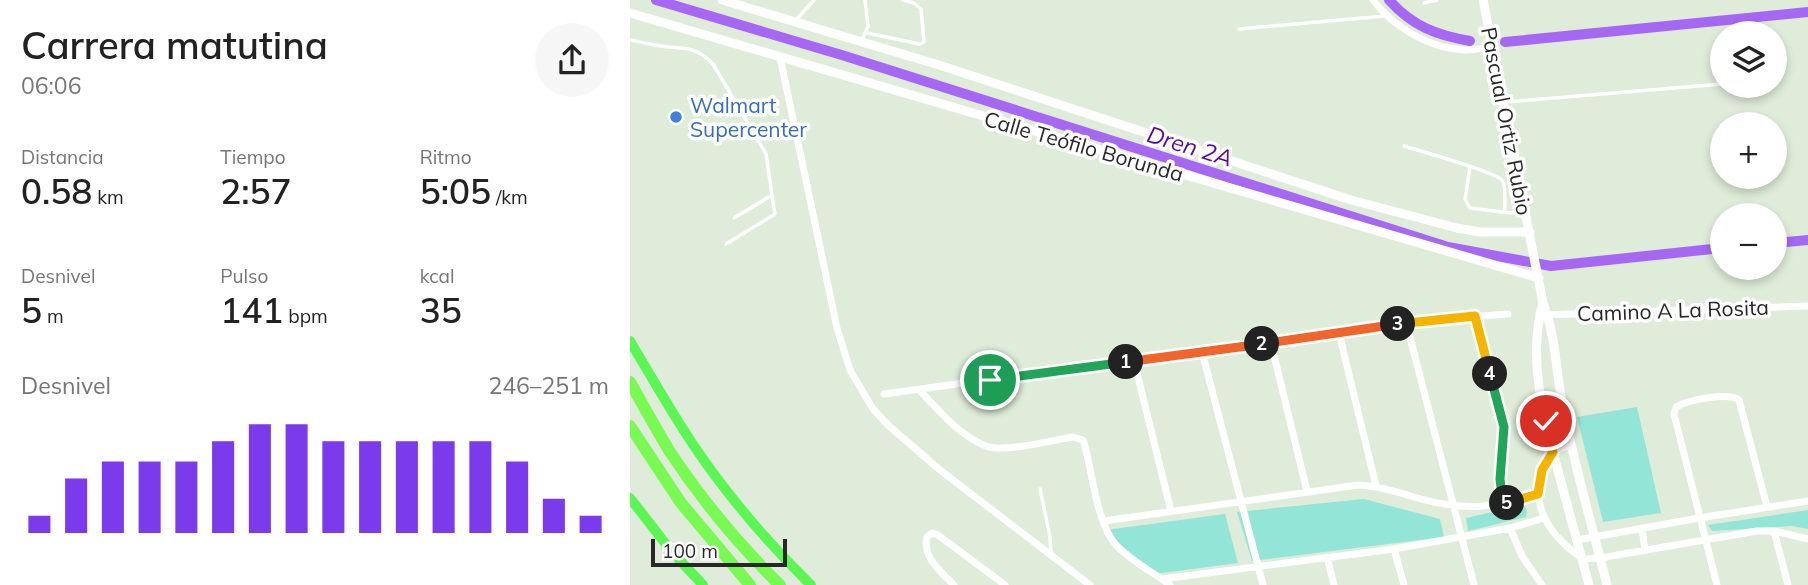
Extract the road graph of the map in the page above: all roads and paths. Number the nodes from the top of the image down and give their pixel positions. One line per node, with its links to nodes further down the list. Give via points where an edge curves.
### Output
1 (722, 0): 11 (street, Calle Teófilo Borunda)
2 (814, 0): 11 (lane)
3 (865, 0): 13 (lane)
4 (903, 0): 13 (lane, via 921,9 924,42)
5 (1373, 0): 10 (street)
6 (1437, 0): 8 (lane)
7 (1483, 0): 15 (street, Pascual Ortiz Rubio)
8 (1424, 3)
9 (630, 13): 16 (street, Calle Teófilo Borunda)
10 (1387, 16): 12 (lane); 15 (street, via 1434,44 1467,50)
11 (795, 21): 13 (street, Calle Teófilo Borunda)
12 (1239, 29)
13 (864, 37): 25 (street, Calle Teófilo Borunda, via 1352,200 1457,228)
14 (630, 40): 21 (lane, via 681,46 705,55 766,154)
15 (1493, 47): 18 (street, Pascual Ortiz Rubio)
16 (779, 57): 27 (street, Calle Teófilo Borunda); 68 (street, via 837,328 854,377 873,409 907,443)
17 (1710, 85): 18 (lane)
18 (1504, 102): 22 (street, Pascual Ortiz Rubio)
19 (1404, 146): 20 (lane)
20 (1470, 166): 23 (lane, via 1502,180); 23 (lane, via 1466,205)
21 (772, 195): 24 (lane); 26 (lane, via 775,214)
22 (1525, 209): 23 (lane); 25 (street, Pascual Ortiz Rubio)
23 (1505, 212)
24 (734, 218)
25 (1531, 237): 27 (street, Pascual Ortiz Rubio)
26 (726, 244)
27 (1539, 278): 30 (street, Pascual Ortiz Rubio)
28 (1808, 306): 30 (street, Camino A La Rosita)
29 (1508, 314): 31 (street)
30 (1543, 315): 42 (street); 43 (street, via 1536,339 1537,373)
31 (1475, 316): 32 (street); 51 (street, via 1504,427)
32 (1406, 322): 33 (street); 52 (street)
33 (1339, 333): 35 (street); 44 (street)
34 (630, 341): 77 (main road, via 718,480)
35 (1271, 342): 36 (street); 46 (street)
36 (1202, 352): 37 (street); 50 (street)
37 (1134, 361): 39 (street); 54 (street)
38 (630, 382): 76 (highway, via 699,492)
39 (919, 390): 40 (street); 57 (street, via 962,432 987,447 1080,437)
40 (884, 394)
41 (630, 426): 75 (highway, via 689,513)
42 (1571, 445): 43 (street); 61 (street)
43 (1553, 452): 47 (street, via 1542,470); 65 (street)
44 (1376, 486): 46 (street); 52 (street)
45 (1040, 489): 68 (lane)
46 (1307, 491): 50 (street)
47 (1538, 494): 51 (street); 55 (street)
48 (630, 498): 74 (main road)
49 (1808, 500): 53 (street)
50 (1241, 501): 54 (street); 72 (street)
51 (1503, 504): 52 (street)
52 (1454, 507): 62 (street)
53 (1767, 507): 56 (street); 56 (street, via 1741,404 1729,395 1684,403 1674,411)
54 (1171, 511): 57 (street)
55 (1544, 517): 58 (street); 70 (street, via 1557,537)
56 (1699, 517): 59 (street); 63 (street)
57 (1104, 522): 73 (street, via 1116,545)
58 (1510, 528): 62 (street); 86 (street)
59 (1642, 528): 61 (street); 67 (street)
60 (1774, 531): 63 (street); 64 (street); 90 (street)
61 (1595, 537): 65 (street); 71 (street)
62 (1462, 538): 66 (street); 85 (street)
63 (1704, 539): 67 (street); 89 (street)
64 (1808, 539)
65 (1577, 540): 70 (street)
66 (1394, 549): 69 (street); 84 (street)
67 (1645, 550): 71 (street)
68 (1051, 556): 80 (street)
69 (1327, 557): 72 (street); 83 (street)
70 (1582, 558): 71 (street); 87 (street)
71 (1600, 558): 88 (street)
72 (1258, 565): 73 (street); 82 (street)
73 (1162, 579): 81 (street)
74 (702, 585)
75 (750, 585)
76 (780, 585)
77 (811, 585)
78 (954, 585): 79 (street, via 926,551 932,533)
79 (1004, 585)
80 (1090, 585)
81 (1170, 585)
82 (1263, 585)
83 (1334, 585)
84 (1404, 585)
85 (1474, 585)
86 (1542, 585)
87 (1589, 585)
88 (1607, 585)
89 (1717, 585)
90 (1788, 585)

